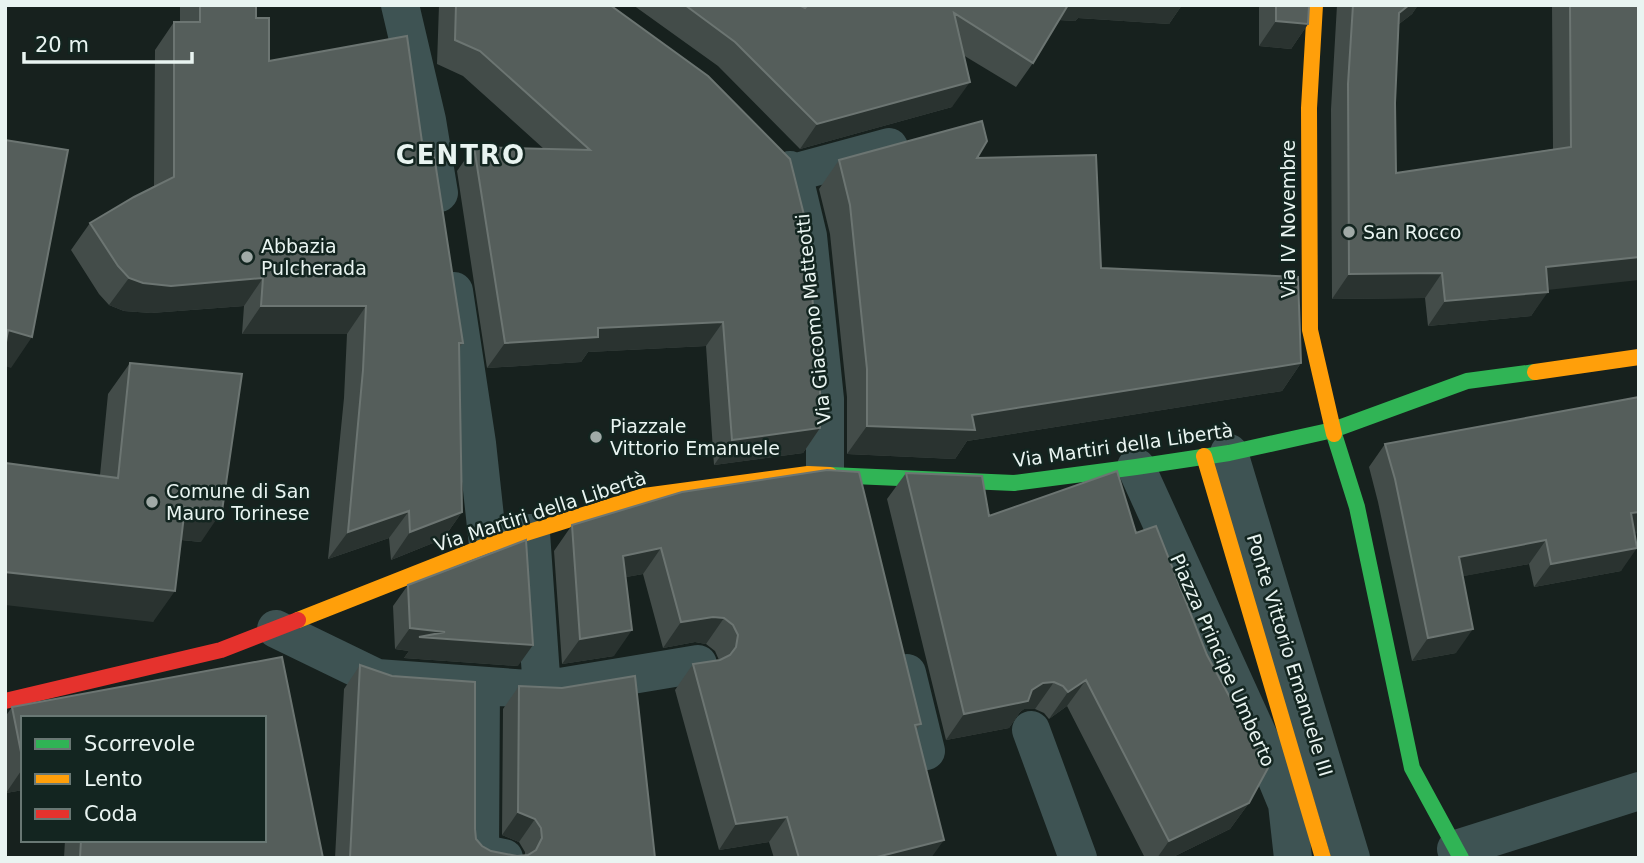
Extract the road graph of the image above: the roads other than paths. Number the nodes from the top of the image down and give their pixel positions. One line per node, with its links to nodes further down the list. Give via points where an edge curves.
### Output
1 (400, 5): 6 (street, via 427,120)
2 (1315, 5): 9 (street, Via IV Novembre, via 1309,108 1310,330)
3 (923, 138): 5 (street)
4 (767, 146): 5 (street)
5 (793, 173): 12 (street, Via Giacomo Matteotti, via 808,236 825,399)
6 (443, 223)
7 (450, 262): 15 (street)
8 (1639, 357): 9 (street, Via Martiri della Libertà, via 1467,381)
9 (1333, 430): 10 (street, Via Martiri della Libertà); 25 (street, via 1357,507 1412,768)
10 (1216, 455): 11 (street, Via Martiri della Libertà); 29 (street, Ponte Vittorio Emanuele III); 30 (street, Ponte Vittorio Emanuele III, via 1252,528)
11 (1136, 467): 12 (street, Via Martiri della Libertà, via 1014,483); 28 (street, Piazza Principe Umberto, via 1287,803)
12 (842, 476): 13 (street, Via Giacomo Matteotti); 14 (street, Via Martiri della Libertà, via 808,474 644,496)
13 (869, 515)
14 (531, 533): 15 (street, Via Martiri della Libertà); 20 (street)
15 (488, 545): 16 (street, Via Martiri della Libertà)
16 (276, 629): 19 (street, via 377,678); 21 (street, Via Martiri della Libertà, via 221,650)
17 (900, 643): 23 (street)
18 (698, 664): 20 (street)
19 (481, 686): 20 (street); 26 (street, via 481,853)
20 (542, 690)
21 (5, 701)
22 (1031, 730): 27 (street)
23 (926, 751)
24 (1639, 791): 25 (street)
25 (1459, 853)
26 (504, 858)
27 (1078, 858)
28 (1293, 858)
29 (1323, 858)
30 (1351, 858)

